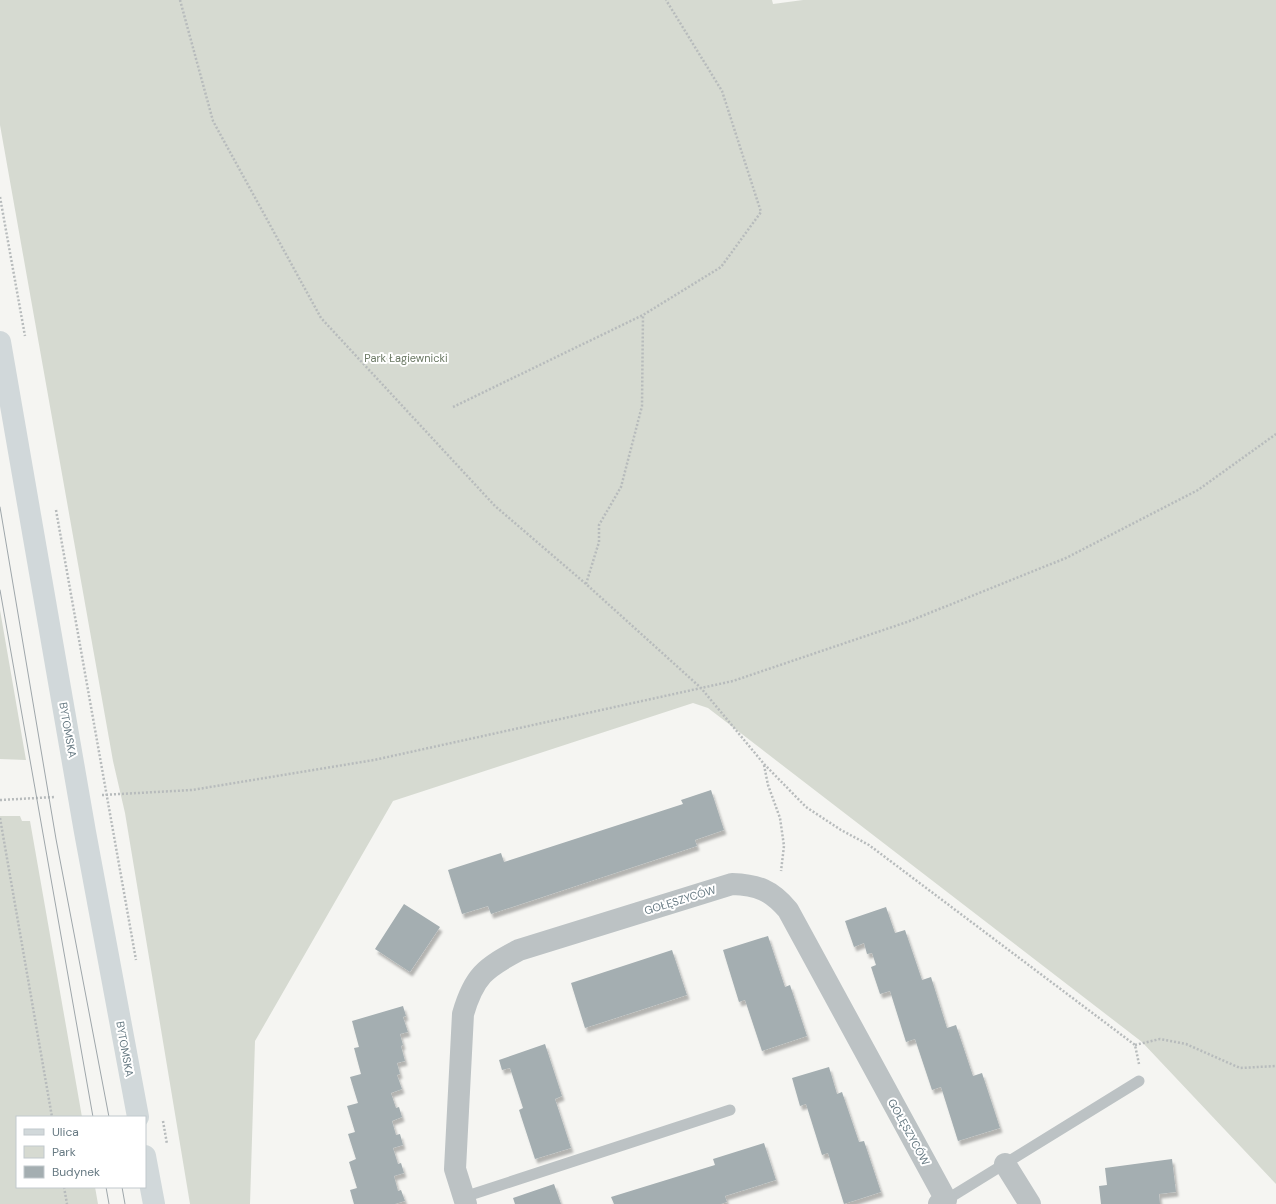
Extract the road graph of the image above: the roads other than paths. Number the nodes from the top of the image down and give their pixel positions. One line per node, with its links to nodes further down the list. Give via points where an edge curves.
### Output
1 (0, 342): 4 (main road, BYTOMSKA, via 85,832)
2 (1139, 1081): 6 (lane)
3 (730, 1110): 7 (lane)
4 (138, 1116)
5 (146, 1161): 9 (main road)
6 (1005, 1164): 8 (lane); 10 (street)
7 (465, 1201): 8 (street, GOŁĘSZYCÓW, via 455,1169 463,1014 469,992 482,974 519,950 732,884 752,885 765,890 788,910)
8 (943, 1202)
9 (154, 1204)
10 (1030, 1204)

